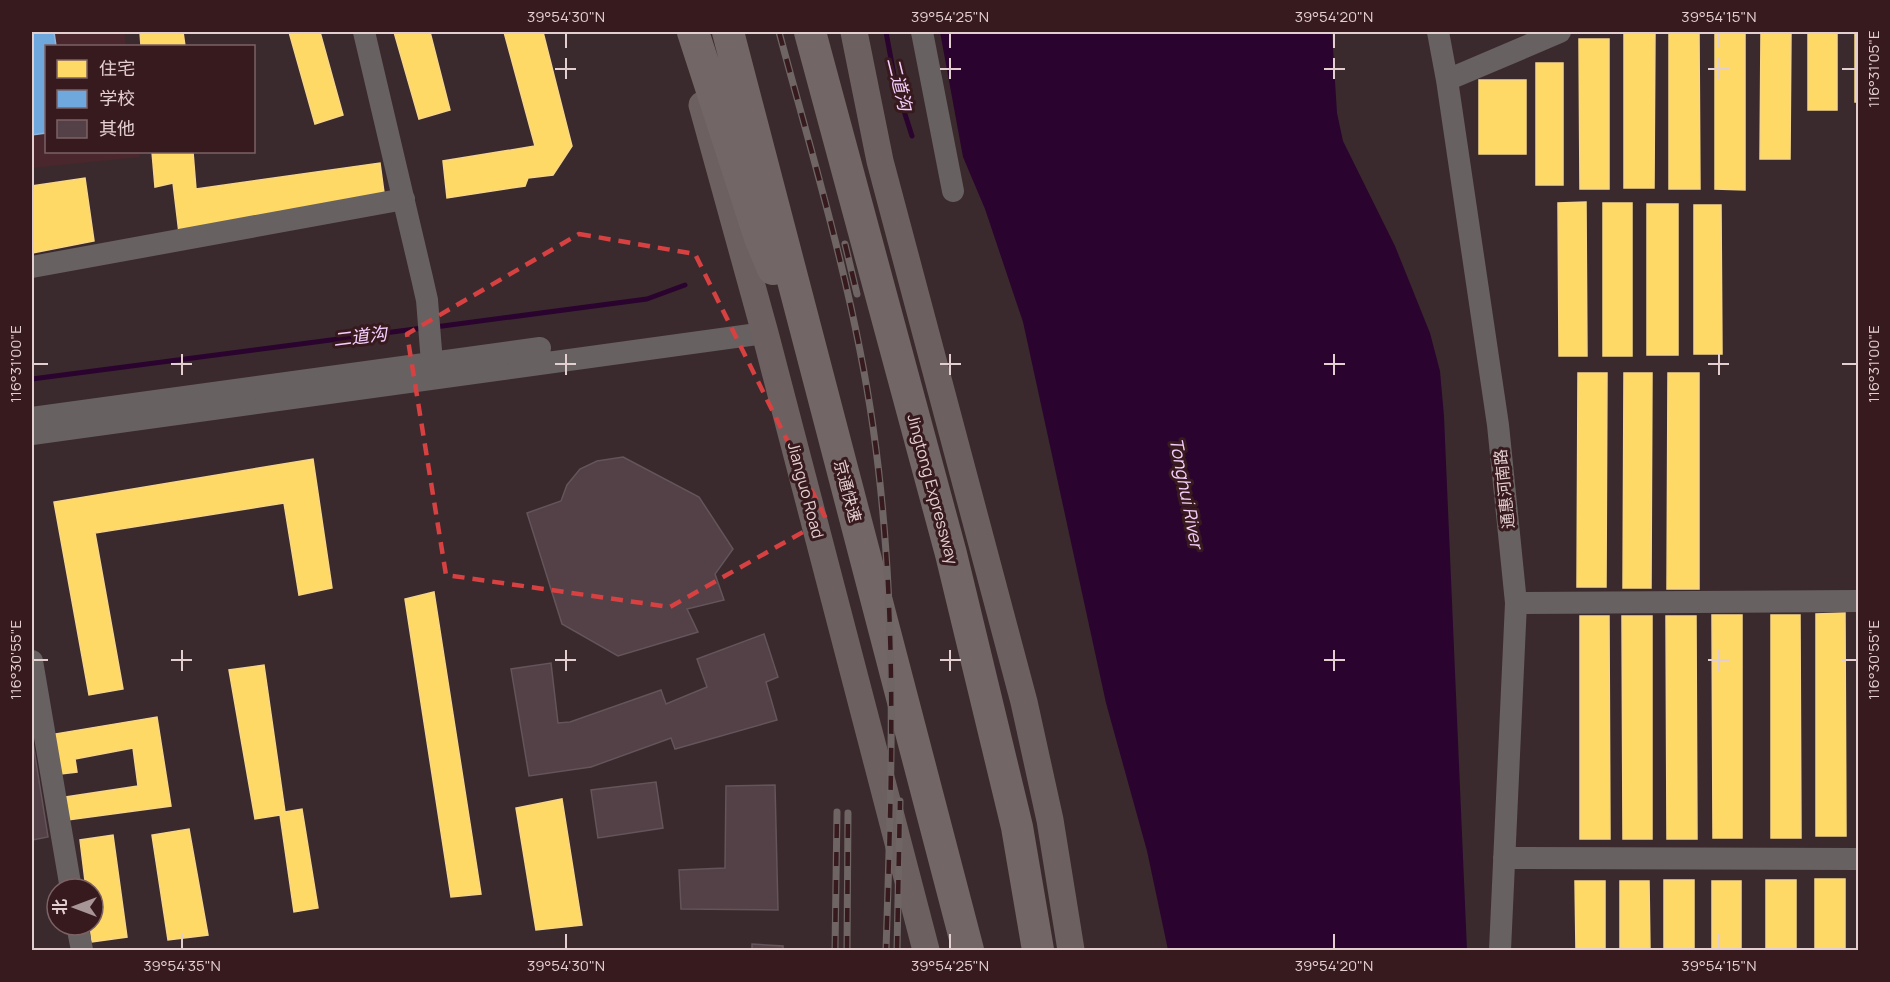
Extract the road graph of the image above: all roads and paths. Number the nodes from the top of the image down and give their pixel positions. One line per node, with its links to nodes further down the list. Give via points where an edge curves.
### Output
1 (364, 32): 14 (street)
2 (681, 32): 16 (main road, Jianguo Road)
3 (693, 32): 18 (highway, via 760,238)
4 (728, 32): 18 (highway, 京通快速)
5 (810, 32): 12 (highway, Jingtong Expressway)
6 (825, 32): 12 (highway)
7 (854, 32): 32 (main road, via 880,161 1024,702 1050,820)
8 (922, 32): 13 (street)
9 (1438, 32): 11 (street, 通惠河南路)
10 (1560, 32): 11 (street)
11 (1447, 80): 22 (street, 通惠河南路, via 1498,425)
12 (843, 161): 24 (highway, Jingtong Expressway, via 951,554)
13 (953, 191)
14 (404, 199): 15 (street); 17 (street, via 427,300)
15 (32, 267)
16 (763, 326): 17 (street); 20 (street); 28 (main road, Jianguo Road)
17 (431, 352): 19 (street)
18 (821, 388): 29 (highway, 京通快速)
19 (32, 418)
20 (32, 434)
21 (1858, 601): 22 (street)
22 (1516, 603): 25 (street, 通惠河南路)
23 (32, 661): 27 (street)
24 (1017, 827): 30 (highway, Jingtong Expressway); 31 (main road)
25 (1504, 858): 26 (street); 33 (street, 通惠河南路)
26 (1858, 859)
27 (69, 877)
28 (926, 951)
29 (968, 951)
30 (1038, 951)
31 (1059, 951)
32 (1071, 951)
33 (1500, 951)

